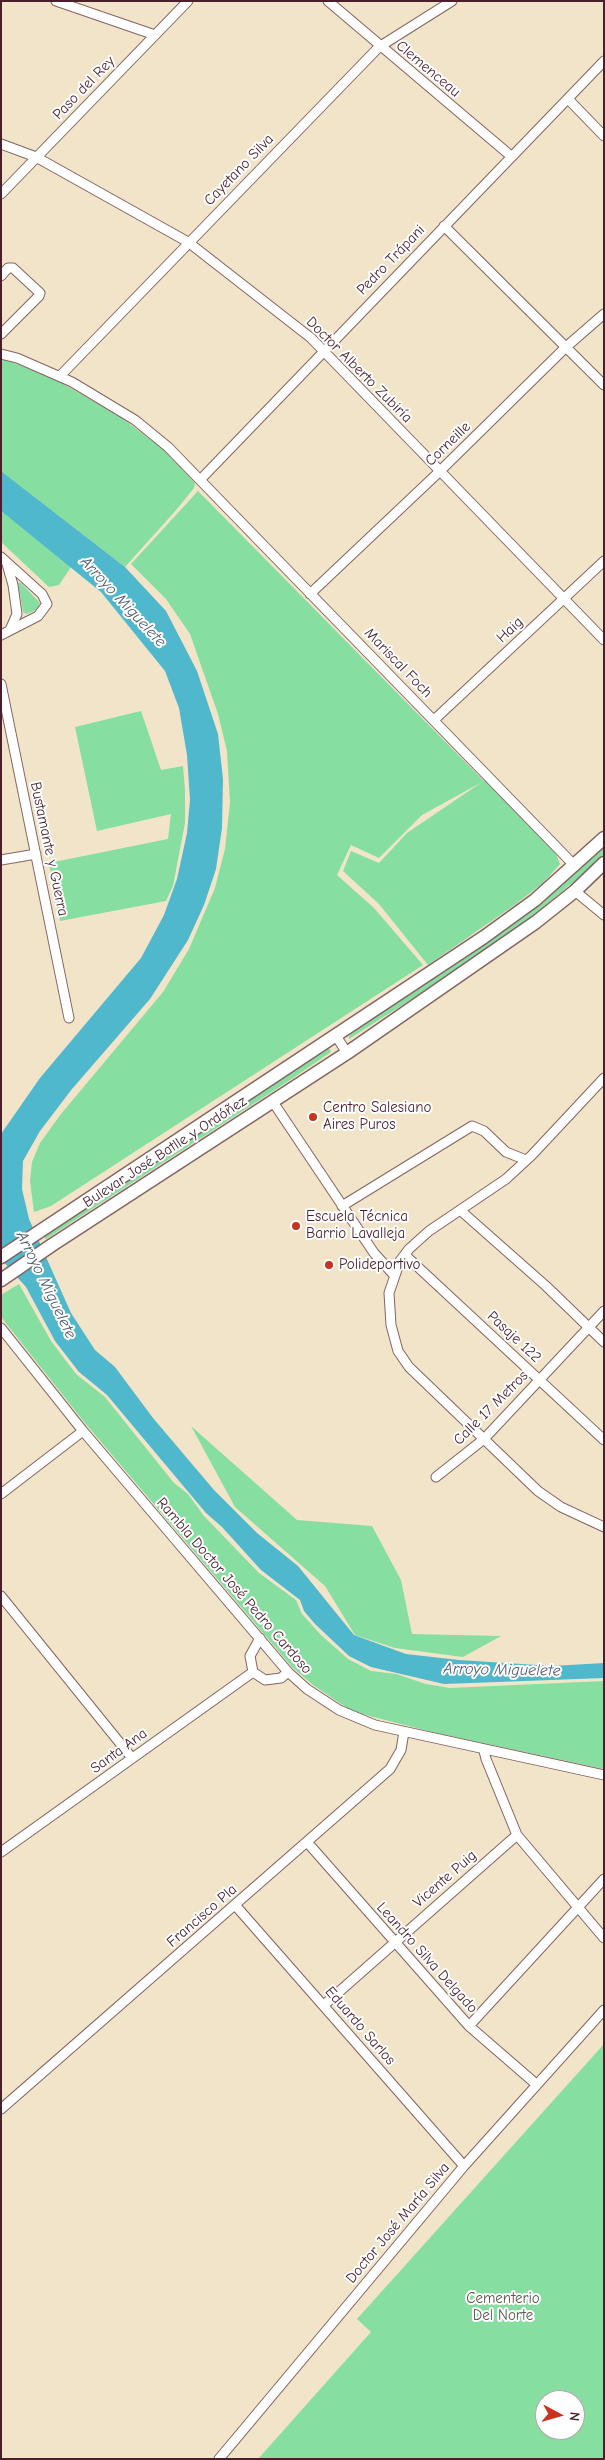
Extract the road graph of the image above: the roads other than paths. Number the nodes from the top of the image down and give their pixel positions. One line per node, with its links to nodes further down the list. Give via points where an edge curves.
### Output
1 (56, 1): 5 (street)
2 (188, 1): 5 (street, Paso del Rey)
3 (328, 1): 6 (street, Clemenceau)
4 (452, 1): 6 (street, Cayetano Silva)
5 (154, 35): 12 (street, Paso del Rey)
6 (379, 46): 11 (street, Clemenceau); 15 (street, Cayetano Silva)
7 (604, 62): 8 (street, Pedro Trápani)
8 (568, 99): 9 (street); 11 (street, Pedro Trápani)
9 (604, 136)
10 (1, 144): 12 (street, Doctor Alberto Zubiría)
11 (511, 156): 14 (street, Pedro Trápani)
12 (36, 157): 13 (street, Paso del Rey); 15 (street, Doctor Alberto Zubiría)
13 (1, 194)
14 (444, 226): 19 (street); 20 (street, Pedro Trápani)
15 (188, 242): 20 (street, Doctor Alberto Zubiría, via 311,338); 22 (street, Cayetano Silva)
16 (1, 276): 18 (street, via 8,268 13,268 40,292)
17 (604, 314): 19 (street, Corneille)
18 (1, 334)
19 (566, 346): 23 (street); 24 (street, Corneille)
20 (323, 351): 24 (street, Doctor Alberto Zubiría); 25 (street, Pedro Trápani)
21 (1, 354): 22 (street, Mariscal Foch)
22 (60, 376): 25 (street, Mariscal Foch, via 148,429)
23 (604, 386)
24 (439, 472): 28 (street, Corneille); 29 (street, Doctor Alberto Zubiría)
25 (200, 480): 28 (street, Mariscal Foch)
26 (4, 559): 30 (street, via 13,585 17,614); 30 (street, via 42,594 47,604 38,616)
27 (604, 561): 29 (street, Haig)
28 (310, 594): 34 (street, Mariscal Foch)
29 (563, 599): 32 (street, Doctor Alberto Zubiría); 34 (street, Haig)
30 (10, 630): 31 (street)
31 (1, 635)
32 (604, 640)
33 (1, 684): 36 (street, Bustamante y Guerra)
34 (434, 720): 39 (street, Mariscal Foch)
35 (604, 838): 39 (main road, Bulevar José Batlle y Ordóñez)
36 (36, 854): 37 (street); 42 (street, Bustamante y Guerra)
37 (1, 860)
38 (604, 863): 40 (main road, Bulevar José Batlle y Ordóñez)
39 (575, 866): 43 (main road, Bulevar José Batlle y Ordóñez, via 484,938)
40 (575, 891): 41 (street); 44 (main road, Bulevar José Batlle y Ordóñez)
41 (604, 915)
42 (69, 1018)
43 (336, 1036): 44 (street); 53 (main road, Bulevar José Batlle y Ordóñez)
44 (347, 1053): 46 (main road, Bulevar José Batlle y Ordóñez)
45 (604, 1078): 48 (street)
46 (273, 1102): 50 (street); 55 (main road, Bulevar José Batlle y Ordóñez)
47 (506, 1152): 48 (street); 49 (street); 50 (street, via 484,1131 472,1126)
48 (526, 1160): 49 (street)
49 (511, 1174): 51 (street)
50 (342, 1206): 54 (street, via 374,1253)
51 (460, 1210): 52 (street, via 429,1231); 57 (street)
52 (404, 1255): 54 (street); 60 (street, Pasaje 122)
53 (1, 1257)
54 (394, 1275): 62 (street, via 390,1308 398,1351 409,1367)
55 (2, 1280)
56 (604, 1311): 57 (street, Calle 17 Metros)
57 (588, 1327): 59 (street); 60 (street, Calle 17 Metros)
58 (1, 1328): 61 (street, Rambla Doctor José Pedro Cardoso)
59 (604, 1342)
60 (540, 1380): 62 (street, Calle 17 Metros); 63 (street, Pasaje 122)
61 (83, 1431): 65 (street); 68 (street, Rambla Doctor José Pedro Cardoso)
62 (484, 1439): 64 (street, Calle 17 Metros); 66 (street, via 538,1491 561,1507)
63 (604, 1440)
64 (436, 1477)
65 (1, 1494)
66 (604, 1527)
67 (1, 1596): 73 (street)
68 (260, 1638): 69 (street, via 250,1656); 70 (street, Rambla Doctor José Pedro Cardoso)
69 (253, 1672): 70 (street, via 266,1680 281,1678); 73 (street, Santa Ana)
70 (288, 1672): 71 (street, Rambla Doctor José Pedro Cardoso, via 339,1710 375,1725)
71 (404, 1732): 72 (street, Rambla Doctor José Pedro Cardoso); 76 (street, Francisco Pla, via 401,1750 390,1769)
72 (484, 1751): 74 (street, Rambla Doctor José Pedro Cardoso); 75 (street)
73 (132, 1758): 77 (street, Santa Ana)
74 (604, 1775)
75 (517, 1835): 80 (street); 82 (street, Vicente Puig)
76 (307, 1842): 79 (street, Francisco Pla); 82 (street, Leandro Silva Delgado)
77 (1, 1852)
78 (604, 1879): 80 (street)
79 (235, 1905): 83 (street, Eduardo Sarlos); 87 (street, Francisco Pla)
80 (577, 1908): 81 (street); 85 (street)
81 (604, 1938)
82 (394, 1942): 83 (street, Vicente Puig); 85 (street, Leandro Silva Delgado)
83 (324, 2004): 88 (street, Eduardo Sarlos)
84 (604, 2010): 86 (street, Doctor José María Silva)
85 (469, 2026): 86 (street, Leandro Silva Delgado)
86 (536, 2084): 88 (street, Doctor José María Silva)
87 (1, 2109)
88 (464, 2166): 89 (street, Doctor José María Silva)
89 (218, 2459)

